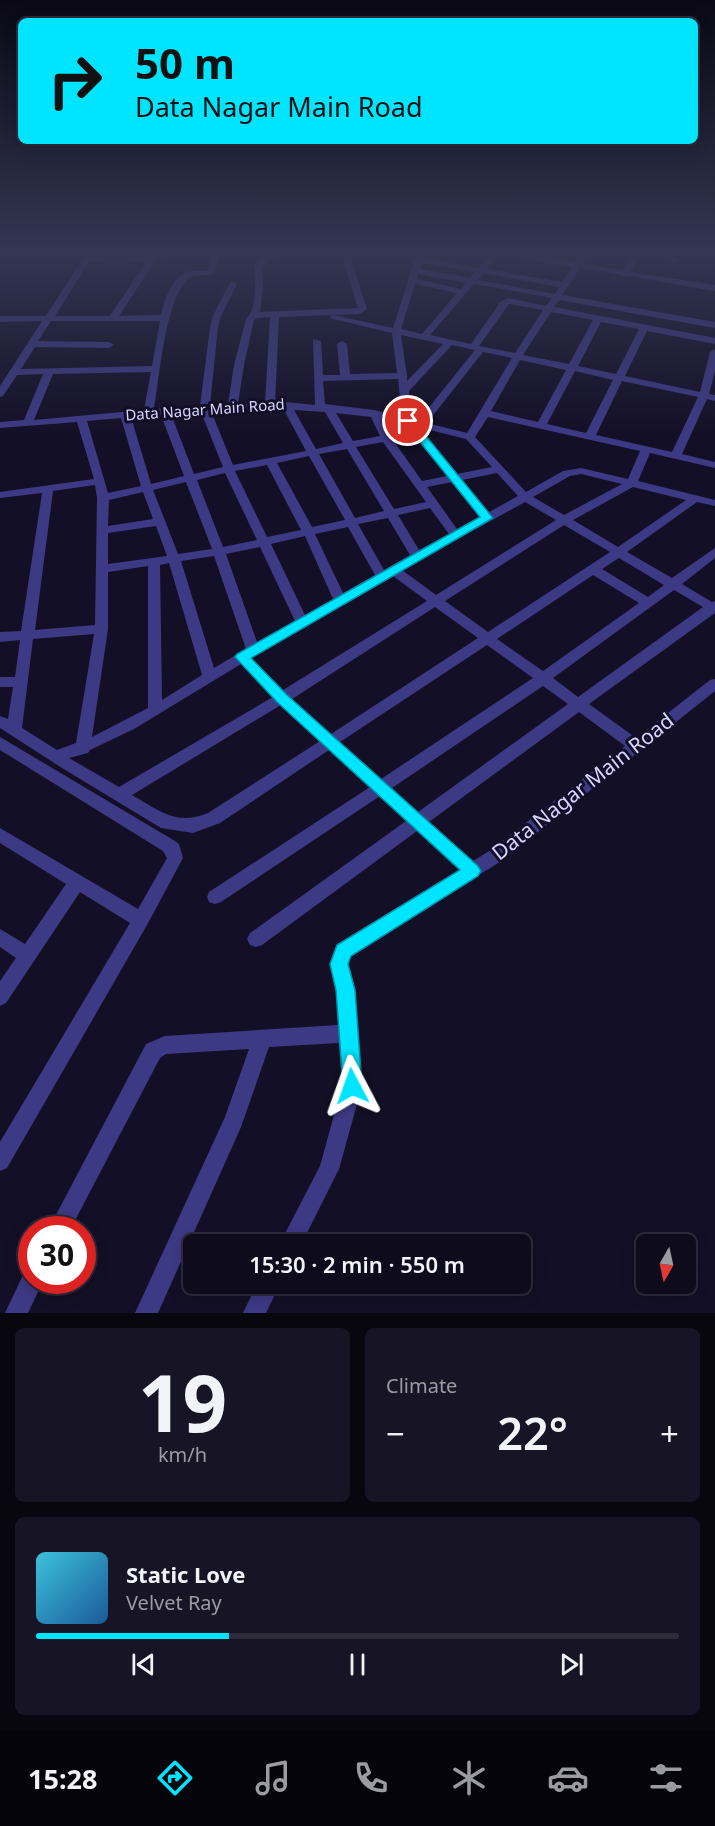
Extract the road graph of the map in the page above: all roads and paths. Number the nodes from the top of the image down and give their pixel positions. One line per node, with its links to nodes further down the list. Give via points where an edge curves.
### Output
1 (53, 312): 15 (street)
2 (116, 312): 16 (street)
3 (166, 312): 17 (street)
4 (219, 312): 49 (street)
5 (354, 312): 14 (street)
6 (402, 312): 22 (street)
7 (445, 312): 23 (street)
8 (498, 312): 30 (street)
9 (546, 312): 32 (street)
10 (568, 312): 19 (street)
11 (646, 312): 20 (street)
12 (255, 315): 13 (street); 47 (street, via 248,322)
13 (275, 315): 14 (street); 45 (street)
14 (319, 315): 22 (street)
15 (49, 318): 16 (street); 18 (street); 27 (street)
16 (112, 318): 17 (street)
17 (164, 318): 34 (street)
18 (0, 319)
19 (598, 319): 21 (street); 33 (street)
20 (715, 325)
21 (644, 327): 25 (street); 39 (street)
22 (396, 331): 23 (street); 37 (street)
23 (425, 336): 26 (street)
24 (316, 341): 40 (street)
25 (715, 341)
26 (450, 342): 30 (street); 41 (street)
27 (32, 344): 29 (street); 35 (street)
28 (342, 344): 38 (street)
29 (109, 345)
30 (477, 348): 32 (street); 60 (street)
31 (715, 352): 43 (street)
32 (517, 357): 33 (street); 52 (street)
33 (572, 368): 39 (street); 59 (street)
34 (156, 369): 36 (street); 53 (street)
35 (14, 372): 36 (street); 42 (street)
36 (49, 372): 57 (street)
37 (402, 376): 38 (street); 41 (street)
38 (345, 377): 40 (street)
39 (618, 377): 43 (street); 63 (street)
40 (318, 378): 48 (street)
41 (404, 390): 56 (street)
42 (0, 393)
43 (704, 395): 44 (street); 67 (street)
44 (715, 398)
45 (270, 405): 46 (street, Data Nagar Main Road); 47 (street, Data Nagar Main Road)
46 (286, 405): 48 (street, Data Nagar Main Road); 66 (street)
47 (233, 406): 49 (street, Data Nagar Main Road)
48 (323, 406): 51 (street, Data Nagar Main Road); 64 (street)
49 (205, 409): 50 (street, Data Nagar Main Road); 70 (street)
50 (165, 412): 53 (street, Data Nagar Main Road); 72 (street)
51 (374, 413): 56 (street, Data Nagar Main Road); 62 (street)
52 (485, 413): 59 (street); 61 (street)
53 (148, 414): 54 (street, Data Nagar Main Road)
54 (125, 415): 55 (street, Data Nagar Main Road); 78 (street)
55 (81, 418): 57 (street, Data Nagar Main Road); 74 (street)
56 (408, 421): 60 (street)
57 (28, 422): 58 (street, Data Nagar Main Road)
58 (0, 425)
59 (541, 426): 63 (street)
60 (419, 428): 61 (street); 62 (street); 73 (street)
61 (470, 437): 71 (street)
62 (386, 438): 64 (street); 76 (street)
63 (589, 438): 65 (street)
64 (350, 446): 66 (street); 85 (street)
65 (646, 450): 67 (street); 75 (street)
66 (311, 452): 68 (street); 89 (street)
67 (676, 456): 69 (street)
68 (270, 460): 70 (street); 91 (street)
69 (715, 465)
70 (229, 469): 72 (street); 93 (street)
71 (500, 469): 73 (street); 80 (street)
72 (190, 478): 78 (street); 94 (street)
73 (454, 478): 76 (street); 86 (street)
74 (100, 481): 77 (street); 81 (street)
75 (632, 483): 80 (street, via 573,471); 82 (street); 87 (street)
76 (419, 485): 84 (street)
77 (48, 488): 79 (street); 110 (street)
78 (147, 488): 81 (street); 88 (street)
79 (0, 495)
80 (525, 497): 86 (street); 87 (street)
81 (103, 498): 90 (street)
82 (696, 498): 83 (street); 95 (street)
83 (715, 503)
84 (433, 504): 85 (street); 92 (street)
85 (391, 514): 89 (street); 97 (street)
86 (487, 518): 92 (street)
87 (564, 520): 95 (street); 105 (street)
88 (160, 522): 90 (street); 98 (street)
89 (351, 522): 91 (street); 102 (street)
90 (103, 530): 100 (street)
91 (308, 531): 93 (street); 104 (street)
92 (456, 536): 97 (street)
93 (264, 542): 94 (street); 108 (street)
94 (219, 552): 98 (street); 113 (street)
95 (619, 552): 101 (street); 103 (street)
96 (715, 552): 103 (street)
97 (417, 557): 102 (street)
98 (174, 559): 99 (street); 114 (street)
99 (154, 562): 100 (street); 121 (street)
100 (103, 569): 109 (street)
101 (593, 569): 106 (street); 112 (street)
102 (388, 573): 104 (street); 105 (street)
103 (674, 585): 106 (street); 107 (street)
104 (340, 601): 108 (street)
105 (437, 602): 112 (street); 119 (street)
106 (648, 603): 115 (street)
107 (714, 607): 120 (street)
108 (302, 623): 113 (street)
109 (101, 629): 110 (street); 127 (street)
110 (26, 635): 111 (street); 116 (street)
111 (0, 637)
112 (486, 638): 115 (street); 124 (street)
113 (248, 654): 114 (street); 119 (street)
114 (210, 677): 121 (street)
115 (542, 678): 120 (street); 129 (street)
116 (20, 681): 117 (street); 123 (street)
117 (0, 682)
118 (715, 684): 126 (street, Data Nagar Main Road)
119 (282, 698): 124 (street); 130 (street)
120 (579, 704): 126 (street); 131 (street)
121 (155, 710): 127 (street)
122 (0, 721): 123 (street)
123 (14, 730): 128 (street)
124 (330, 742): 129 (street); 130 (street, via 214,818 193,826 167,822)
125 (0, 743): 136 (street, via 173,849 173,862)
126 (636, 746): 133 (street, Data Nagar Main Road)
127 (82, 749): 128 (street)
128 (56, 756): 130 (street)
129 (380, 787): 131 (street); 135 (street)
130 (119, 795)
131 (417, 820): 133 (street); 138 (street)
132 (0, 835): 134 (street)
133 (472, 871): 141 (street, Data Nagar Main Road, via 344,950 339,964)
134 (77, 882): 136 (street); 139 (street)
135 (214, 897)
136 (141, 920): 143 (street)
137 (0, 937): 139 (street)
138 (255, 939)
139 (27, 956): 140 (street)
140 (0, 997)
141 (348, 1033): 142 (street); 145 (street, Data Nagar Main Road, via 352,1086 347,1107 329,1168)
142 (262, 1039): 144 (street, via 165,1045 153,1051); 149 (street, via 234,1120)
143 (0, 1161)
144 (66, 1216)
145 (296, 1234)
146 (26, 1294): 148 (street)
147 (264, 1294): 150 (street)
148 (16, 1313)
149 (146, 1313)
150 (254, 1313)

